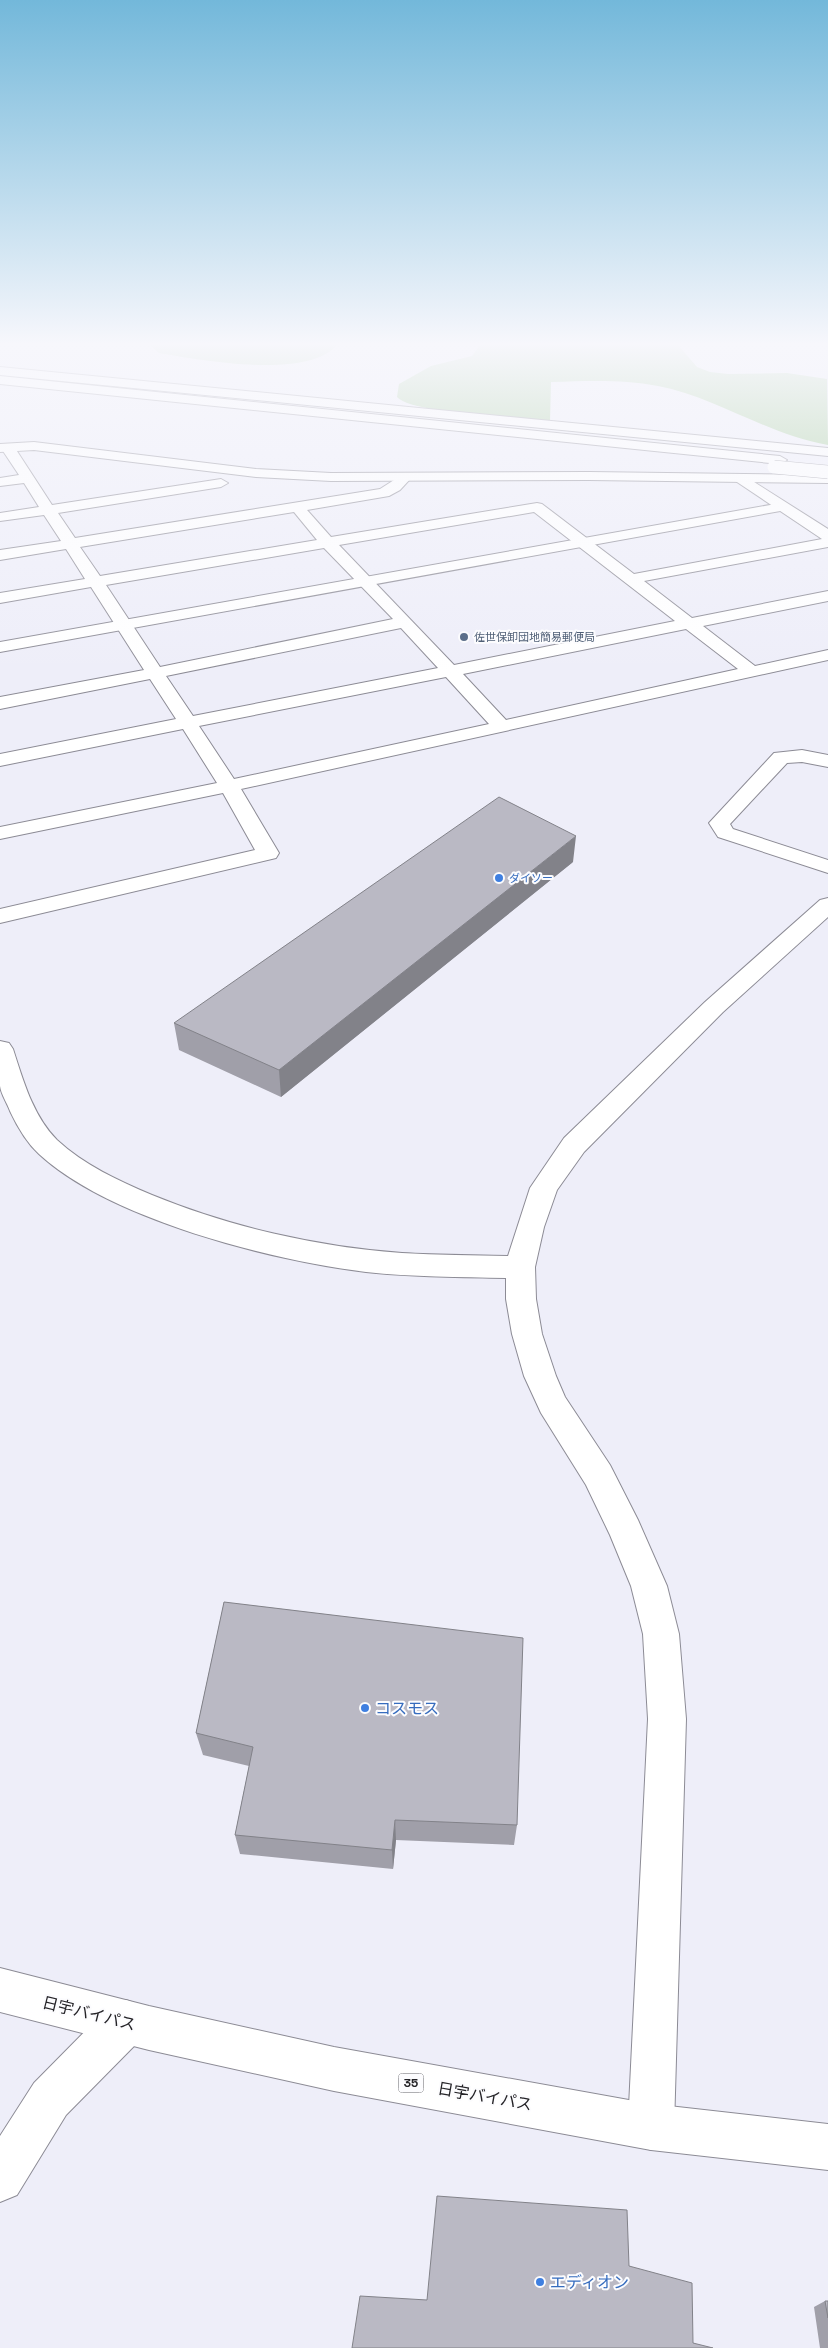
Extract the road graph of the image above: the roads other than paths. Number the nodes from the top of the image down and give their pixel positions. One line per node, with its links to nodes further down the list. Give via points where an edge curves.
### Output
1 (9, 455): 11 (main road)
2 (104, 455): 10 (main road, via 256,473)
3 (742, 455): 7 (main road)
4 (746, 455): 7 (main road)
5 (750, 455): 7 (main road)
6 (807, 455): 7 (main road)
7 (780, 458): 8 (main road); 9 (main road, bridge); 13 (main road)
8 (828, 465)
9 (828, 472)
10 (405, 477): 12 (main road); 18 (main road, via 384,493)
11 (28, 478): 15 (main road); 19 (main road)
12 (738, 478): 13 (main road); 17 (main road)
13 (796, 478): 14 (main road)
14 (828, 480)
15 (0, 482)
16 (221, 483): 19 (main road)
17 (781, 507): 21 (main road); 22 (main road)
18 (298, 508): 24 (main road); 25 (main road)
19 (48, 509): 20 (main road); 25 (main road)
20 (0, 517)
21 (828, 536)
22 (584, 542): 24 (main road, via 537,507); 27 (main road); 29 (main road)
23 (828, 542): 27 (main road)
24 (328, 543): 28 (main road); 29 (main road)
25 (71, 544): 26 (main road); 28 (main road)
26 (0, 555)
27 (632, 579): 33 (main road)
28 (97, 581): 31 (main road); 34 (main road)
29 (365, 581): 32 (main road); 34 (main road)
30 (828, 596): 33 (main road)
31 (0, 598)
32 (404, 622): 37 (main road); 39 (main road)
33 (691, 624): 37 (main road); 38 (main road)
34 (125, 625): 35 (main road); 39 (main road)
35 (0, 646)
36 (828, 656): 38 (main road)
37 (449, 670): 41 (main road); 42 (main road)
38 (752, 672): 42 (main road)
39 (155, 673): 40 (main road); 41 (main road)
40 (0, 703)
41 (188, 724): 43 (main road); 45 (main road)
42 (501, 726): 45 (main road)
43 (0, 760)
44 (828, 761): 47 (main road, via 802,756 782,757 718,823 724,833)
45 (229, 786): 46 (main road); 49 (main road, via 268,854)
46 (0, 833)
47 (828, 866)
48 (828, 905): 51 (main road, via 714,1007 574,1145 544,1188)
49 (0, 916)
50 (0, 1050): 51 (main road, via 28,1122 65,1162 106,1187 221,1229 322,1253 401,1264)
51 (520, 1267): 54 (main road, via 521,1299 540,1376 552,1404 598,1475 626,1531 649,1586 660,1634 667,1719)
52 (0, 1990): 53 (main road, 日宇バイパス / 35)
53 (126, 2022): 54 (main road, 日宇バイパス / 35, via 334,2068); 56 (main road, via 50,2099)
54 (651, 2127): 55 (main road, 日宇バイパス / 35)
55 (828, 2148)
56 (0, 2178)

